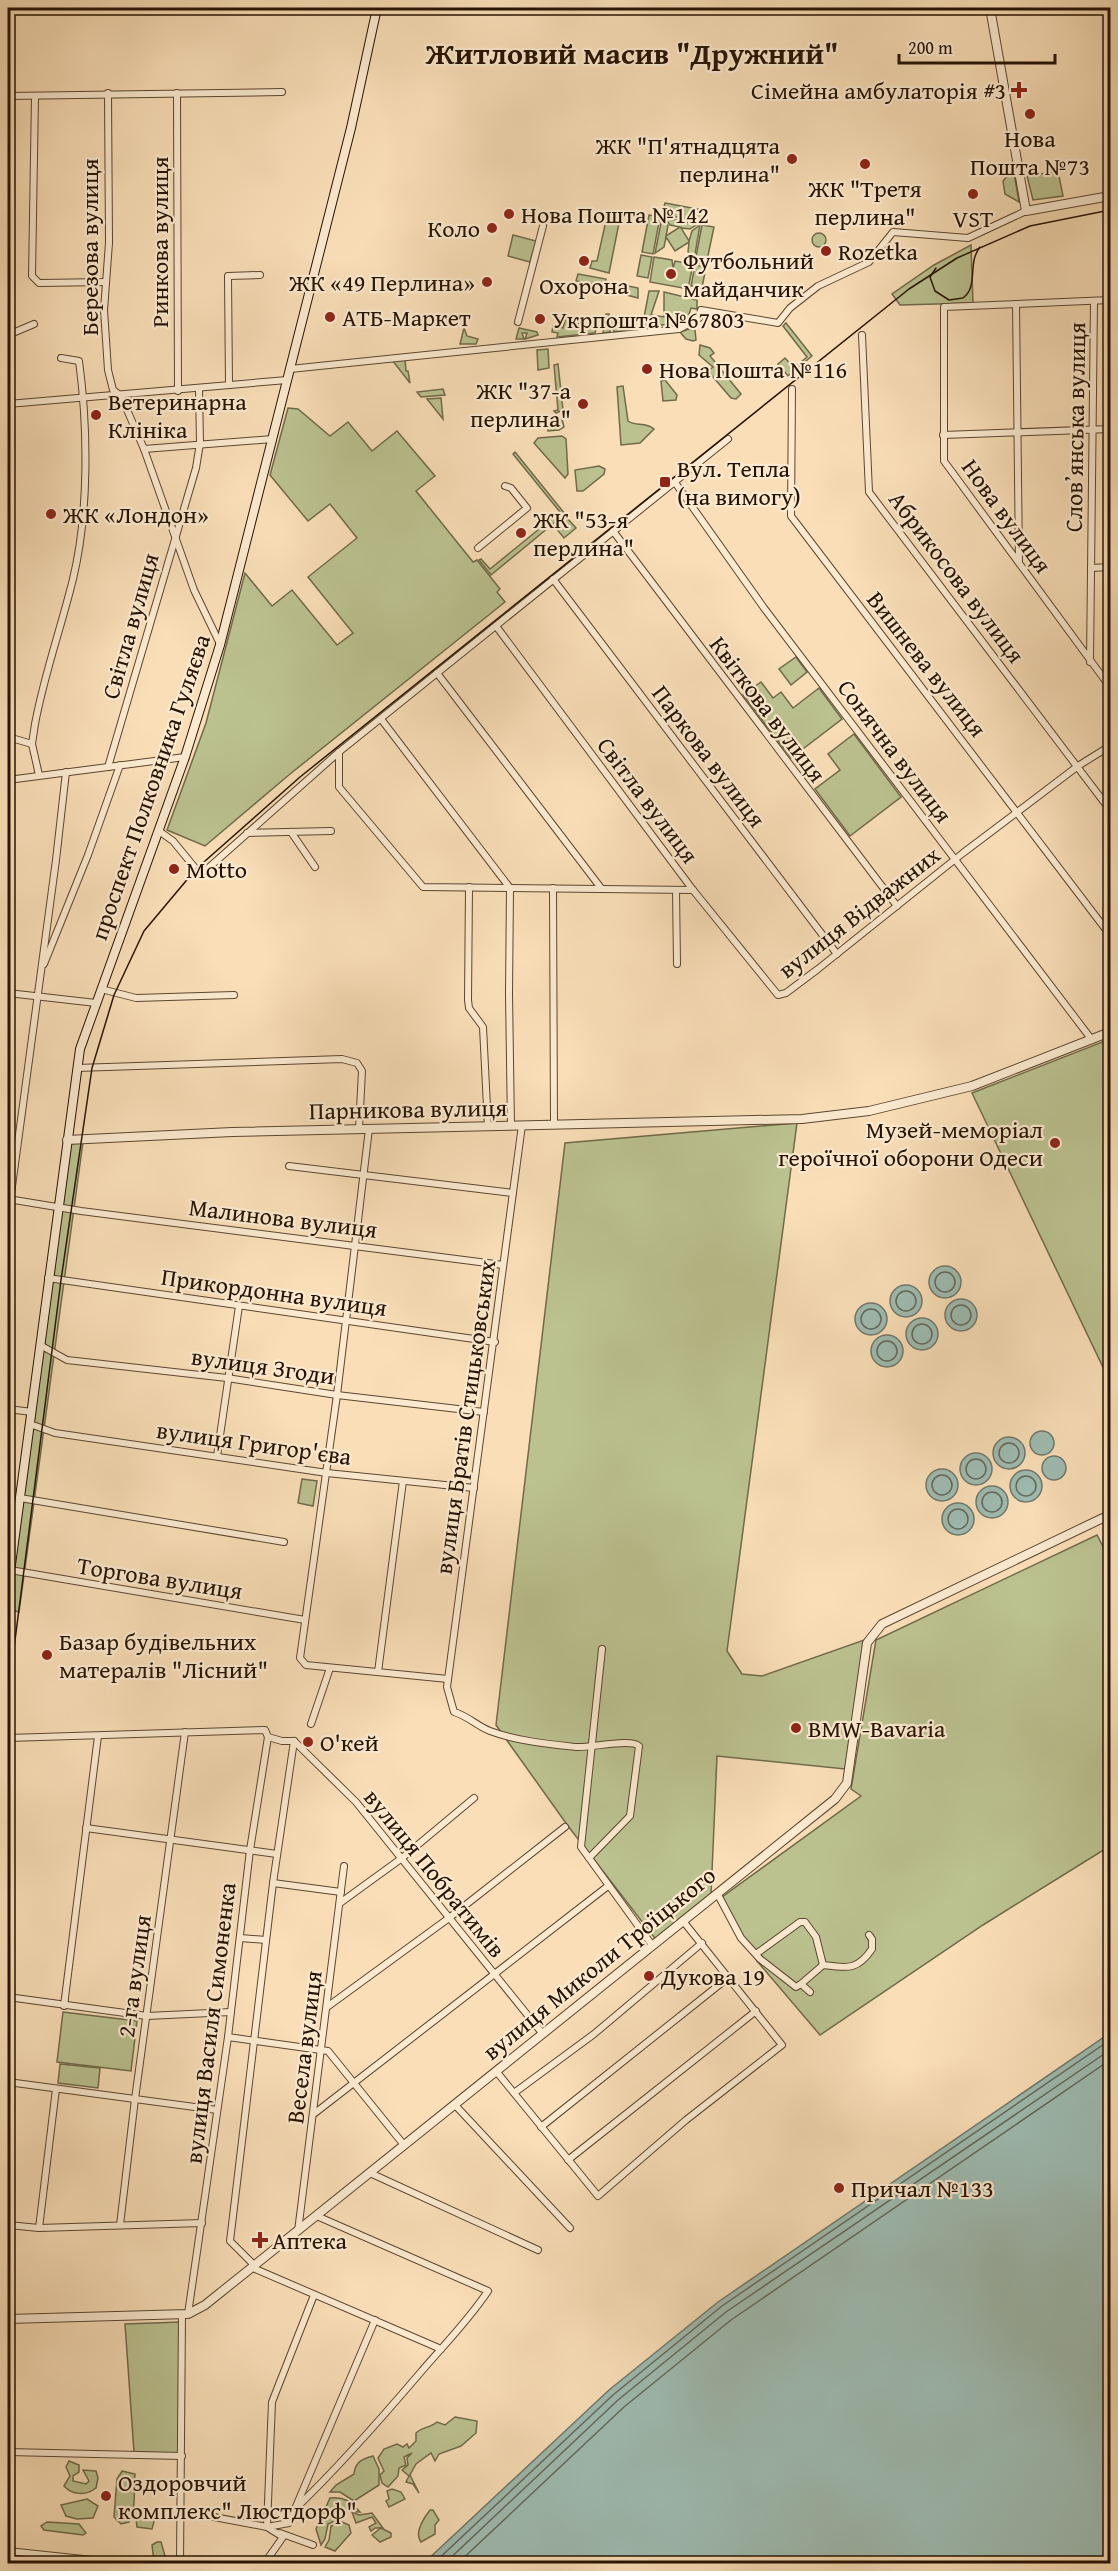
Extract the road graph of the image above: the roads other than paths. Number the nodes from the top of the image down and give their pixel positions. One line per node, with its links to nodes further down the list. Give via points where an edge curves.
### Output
1 (376, 8): 21 (main road, проспект Полковника Гуляєва, via 351,128)
2 (990, 8): 9 (street)
3 (282, 92): 5 (street)
4 (108, 93): 5 (street); 7 (street); 12 (street, Березова вулиця, via 109,243)
5 (177, 93): 26 (street, Ринкова вулиця)
6 (8, 96): 7 (street)
7 (35, 96): 12 (street, via 32,279 39,283)
8 (1110, 196): 9 (street)
9 (1026, 211): 21 (street, via 968,238 893,232 869,262 818,286 778,323 701,310 698,319 680,328)
10 (543, 226): 16 (street)
11 (260, 275): 23 (street, via 228,276)
12 (105, 282): 27 (street, Березова вулиця, via 108,370 113,390)
13 (1110, 300): 14 (street)
14 (1094, 301): 15 (street); 31 (street, Словʼянська вулиця)
15 (1016, 304): 32 (street); 33 (street, Нова вулиця, via 944,307)
16 (518, 322)
17 (34, 324): 19 (street)
18 (862, 335): 60 (street, Абрикосова вулиця, via 869,492)
19 (8, 336)
20 (61, 358): 28 (street, via 79,361)
21 (290, 369): 22 (main road, проспект Полковника Гуляєва)
22 (287, 380): 23 (street); 34 (main road, проспект Полковника Гуляєва)
23 (229, 386): 24 (street)
24 (199, 389): 26 (street); 36 (street)
25 (792, 389): 65 (street, Вишнева вулиця, via 790,516)
26 (178, 391): 27 (street)
27 (122, 396): 28 (street); 37 (street, Світла вулиця)
28 (84, 399): 29 (street); 54 (street, via 83,494 74,577)
29 (8, 404)
30 (1110, 429): 31 (street)
31 (1092, 430): 32 (street); 45 (street, Словʼянська вулиця)
32 (1017, 433): 33 (street); 43 (street)
33 (943, 435): 43 (street, Нова вулиця, via 944,461)
34 (273, 439): 36 (street); 48 (main road, проспект Полковника Гуляєва)
35 (728, 439): 38 (street)
36 (200, 444): 37 (street); 41 (street)
37 (144, 449): 41 (street, Світла вулиця)
38 (674, 481): 40 (street); 70 (street, Сонячна вулиця, via 764,608)
39 (505, 486): 42 (street, via 527,508)
40 (612, 531): 46 (street); 78 (street, Квіткова вулиця)
41 (174, 537): 48 (street); 59 (street, Світла вулиця)
42 (478, 548)
43 (1018, 562): 49 (street, Нова вулиця)
44 (1110, 567): 45 (street)
45 (1091, 568): 49 (street, Словʼянська вулиця)
46 (553, 579): 47 (street); 80 (street, Паркова вулиця)
47 (496, 626): 50 (street); 77 (street, Світла вулиця)
48 (220, 645): 57 (main road, проспект Полковника Гуляєва)
49 (1090, 662): 51 (street, Нова вулиця)
50 (437, 673): 52 (street); 75 (street)
51 (1110, 687)
52 (381, 719): 56 (street); 73 (street)
53 (8, 737): 54 (street)
54 (32, 744): 62 (street)
55 (1110, 746): 60 (street, вулиця Відважних)
56 (339, 752): 69 (street); 72 (street, via 339,787 419,885)
57 (185, 757): 58 (street); 66 (main road, проспект Полковника Гуляєва)
58 (120, 765): 59 (street); 82 (street)
59 (108, 766): 61 (street)
60 (1078, 766): 64 (street, Абрикосова вулиця); 65 (street, вулиця Відважних)
61 (66, 772): 62 (street); 82 (street)
62 (39, 775): 63 (street)
63 (8, 780)
64 (1110, 810)
65 (1018, 811): 70 (street, вулиця Відважних); 79 (street, Вишнева вулиця)
66 (159, 831): 69 (street, via 201,872); 83 (main road, проспект Полковника Гуляєва)
67 (331, 831): 68 (street)
68 (291, 832): 69 (street); 71 (street)
69 (246, 833)
70 (955, 859): 78 (street, вулиця Відважних); 90 (street, Сонячна вулиця)
71 (315, 867)
72 (469, 887): 73 (street); 94 (street, via 468,1000 469,1008 483,1027)
73 (510, 888): 74 (street); 95 (street)
74 (553, 888): 75 (street); 93 (street)
75 (601, 888): 76 (street)
76 (676, 890): 77 (street); 81 (street)
77 (693, 890): 85 (street, Світла вулиця)
78 (897, 906): 80 (street, вулиця Відважних)
79 (1110, 934)
80 (837, 954): 85 (street, вулиця Відважних, via 786,993)
81 (677, 964)
82 (40, 974): 86 (street)
83 (101, 989): 87 (street, via 136,998); 88 (main road, проспект Полковника Гуляєва)
84 (8, 993): 86 (street)
85 (774, 994)
86 (37, 995): 88 (street); 102 (street)
87 (234, 995)
88 (96, 1003): 91 (main road, проспект Полковника Гуляєва)
89 (1110, 1032): 90 (street, Парникова вулиця)
90 (1092, 1040): 93 (street, Парникова вулиця, via 972,1086 869,1111 802,1119)
91 (76, 1068): 96 (street, via 342,1059 357,1063 362,1071); 98 (main road, проспект Полковника Гуляєва)
92 (522, 1125): 93 (street, Парникова вулиця); 95 (street, Парникова вулиця); 101 (street, вулиця Братів Стицьковських)
93 (554, 1125)
94 (488, 1126): 95 (street, Парникова вулиця); 97 (street, Парникова вулиця)
95 (512, 1126)
96 (359, 1129): 97 (street, Парникова вулиця); 98 (street, Парникова вулиця)
97 (369, 1129): 100 (street)
98 (67, 1140): 103 (main road, проспект Полковника Гуляєва)
99 (290, 1166): 100 (street)
100 (364, 1175): 101 (street); 105 (street)
101 (513, 1193): 106 (street, вулиця Братів Стицьковських)
102 (9, 1200): 103 (street, Малинова вулиця); 104 (street)
103 (57, 1208): 105 (street, Малинова вулиця); 107 (main road, проспект Полковника Гуляєва)
104 (8, 1216)
105 (355, 1245): 106 (street, Малинова вулиця); 109 (street)
106 (503, 1265): 110 (street, вулиця Братів Стицьковських)
107 (48, 1278): 108 (street, Прикордонна вулиця); 111 (main road, проспект Полковника Гуляєва)
108 (239, 1306): 109 (street, Прикордонна вулиця); 112 (street)
109 (346, 1320): 110 (street, Прикордонна вулиця); 113 (street)
110 (495, 1342): 116 (street, вулиця Братів Стицьковських)
111 (40, 1345): 112 (street, вулиця Згоди, via 66,1360); 115 (main road, проспект Полковника Гуляєва)
112 (227, 1378): 113 (street, вулиця Згоди); 118 (street)
113 (337, 1395): 116 (street, вулиця Згоди); 119 (street)
114 (8, 1409): 115 (street)
115 (32, 1412): 117 (main road, проспект Полковника Гуляєва)
116 (484, 1412): 121 (street, вулиця Братів Стицьковських)
117 (30, 1424): 118 (street, вулиця Григор'єва, via 55,1433); 122 (main road, проспект Полковника Гуляєва)
118 (217, 1456): 119 (street, вулиця Григор'єва)
119 (327, 1473): 120 (street, вулиця Григор'єва); 127 (street)
120 (403, 1481): 121 (street, вулиця Григор'єва); 130 (street)
121 (474, 1488): 131 (street, вулиця Братів Стицьковських)
122 (20, 1498): 124 (street); 125 (main road, проспект Полковника Гуляєва)
123 (1109, 1519): 151 (street, вулиця Миколи Троїцького, via 876,1629 867,1642 847,1783 835,1799)
124 (284, 1542)
125 (10, 1570): 126 (main road, проспект Полковника Гуляєва); 127 (street, Торгова вулиця)
126 (8, 1587)
127 (306, 1620): 129 (street, via 302,1663)
128 (602, 1649): 138 (street)
129 (330, 1668): 130 (street); 132 (street)
130 (378, 1672): 131 (street)
131 (448, 1679): 138 (street, вулиця Братів Стицьковських, via 454,1712 469,1716 488,1730 548,1744)
132 (311, 1724)
133 (185, 1732): 134 (street); 135 (street, via 265,1730); 142 (street, 2-га вулиця)
134 (98, 1736): 136 (street); 141 (street)
135 (268, 1737): 137 (street); 143 (street, вулиця Василя Симоненка)
136 (8, 1738)
137 (294, 1741): 144 (street, вулиця Василя Симоненка); 145 (street, вулиця Побратимів, via 356,1802)
138 (590, 1748): 146 (street, via 581,1847); 146 (street, via 631,1742 640,1751 630,1816)
139 (474, 1798): 145 (street)
140 (565, 1827): 153 (street)
141 (86, 1828): 142 (street); 167 (street)
142 (171, 1839): 143 (street); 171 (street, 2-га вулиця)
143 (249, 1850): 144 (street); 156 (street, вулиця Василя Симоненка)
144 (277, 1854): 148 (street, вулиця Василя Симоненка)
145 (402, 1858): 152 (street); 153 (street, вулиця Побратимів)
146 (589, 1858): 149 (street)
147 (344, 1866): 150 (street, Весела вулиця)
148 (273, 1883): 150 (street); 157 (street, вулиця Василя Симоненка)
149 (608, 1886): 159 (street); 162 (street)
150 (341, 1892): 152 (street, Весела вулиця)
151 (717, 1893): 154 (street, вулиця Миколи Троїцького); 160 (street, via 731,1922)
152 (340, 1903): 168 (street, Весела вулиця)
153 (449, 1918): 162 (street, вулиця Побратимів); 168 (street)
154 (683, 1922): 158 (street); 159 (street, вулиця Миколи Троїцького)
155 (868, 1935): 161 (street, via 872,1949 855,1966)
156 (240, 1938): 157 (street); 170 (street, вулиця Василя Симоненка)
157 (266, 1940): 174 (street, вулиця Василя Симоненка)
158 (702, 1943): 163 (street); 180 (street, via 594,2034)
159 (652, 1945): 172 (street, вулиця Миколи Троїцького)
160 (756, 1954): 161 (street, via 803,1921 815,1935); 164 (street, via 796,1987)
161 (823, 1965): 164 (street)
162 (494, 1973): 172 (street, вулиця Побратимів); 178 (street)
163 (729, 1977): 169 (street); 185 (street)
164 (801, 1984): 165 (street)
165 (810, 1992)
166 (8, 1996): 167 (street)
167 (64, 2006): 171 (street)
168 (327, 2007): 175 (street, Весела вулиця)
169 (756, 2011): 187 (street); 187 (street, via 782,2044 598,2196)
170 (231, 2012): 171 (street); 173 (street, вулиця Василя Симоненка)
171 (147, 2016): 181 (street, 2-га вулиця)
172 (542, 2033): 176 (street, вулиця Миколи Троїцького)
173 (228, 2037): 174 (street); 183 (street, вулиця Василя Симоненка)
174 (255, 2042): 175 (street); 197 (street, вулиця Василя Симоненка, via 230,2241)
175 (322, 2050): 178 (street, via 328,2051); 184 (street, Весела вулиця)
176 (496, 2071): 180 (street); 182 (street, вулиця Миколи Троїцького)
177 (8, 2082): 179 (street)
178 (354, 2084): 184 (street); 186 (street)
179 (56, 2089): 181 (street); 193 (street)
180 (514, 2094): 185 (street)
181 (135, 2099): 183 (street); 192 (street, 2-га вулиця)
182 (455, 2104): 186 (street, вулиця Миколи Троїцького); 194 (street)
183 (217, 2110): 190 (street, вулиця Василя Симоненка)
184 (315, 2113): 195 (street, Весела вулиця)
185 (541, 2127): 187 (street)
186 (404, 2145): 188 (street, вулиця Миколи Троїцького)
187 (568, 2160)
188 (370, 2173): 189 (street, вулиця Миколи Троїцького); 196 (street)
189 (319, 2217): 195 (street, вулиця Миколи Троїцького); 202 (street, via 488,2291)
190 (202, 2223): 192 (street); 199 (street, вулиця Василя Симоненка)
191 (8, 2225): 193 (street)
192 (120, 2225): 193 (street)
193 (39, 2228)
194 (570, 2228)
195 (298, 2232): 197 (street, вулиця Миколи Троїцького)
196 (538, 2250)
197 (254, 2267): 198 (street); 199 (street, вулиця Миколи Троїцького, via 205,2306)
198 (314, 2295): 201 (street); 207 (street, via 272,2402)
199 (185, 2314): 200 (street, вулиця Миколи Троїцького); 204 (street, вулиця Василя Симоненка)
200 (8, 2319)
201 (375, 2320): 202 (street); 205 (street)
202 (441, 2349): 205 (street, via 333,2473)
203 (8, 2452): 204 (street)
204 (182, 2456): 206 (street, вулиця Василя Симоненка)
205 (295, 2509): 207 (street, via 289,2523)
206 (182, 2511): 207 (street); 212 (street, вулиця Василя Симоненка)
207 (270, 2529): 208 (street); 213 (street, via 283,2537)
208 (313, 2545)
209 (8, 2551): 210 (street)
210 (77, 2560): 211 (street)
211 (130, 2564)
212 (180, 2564)
213 (264, 2564)

